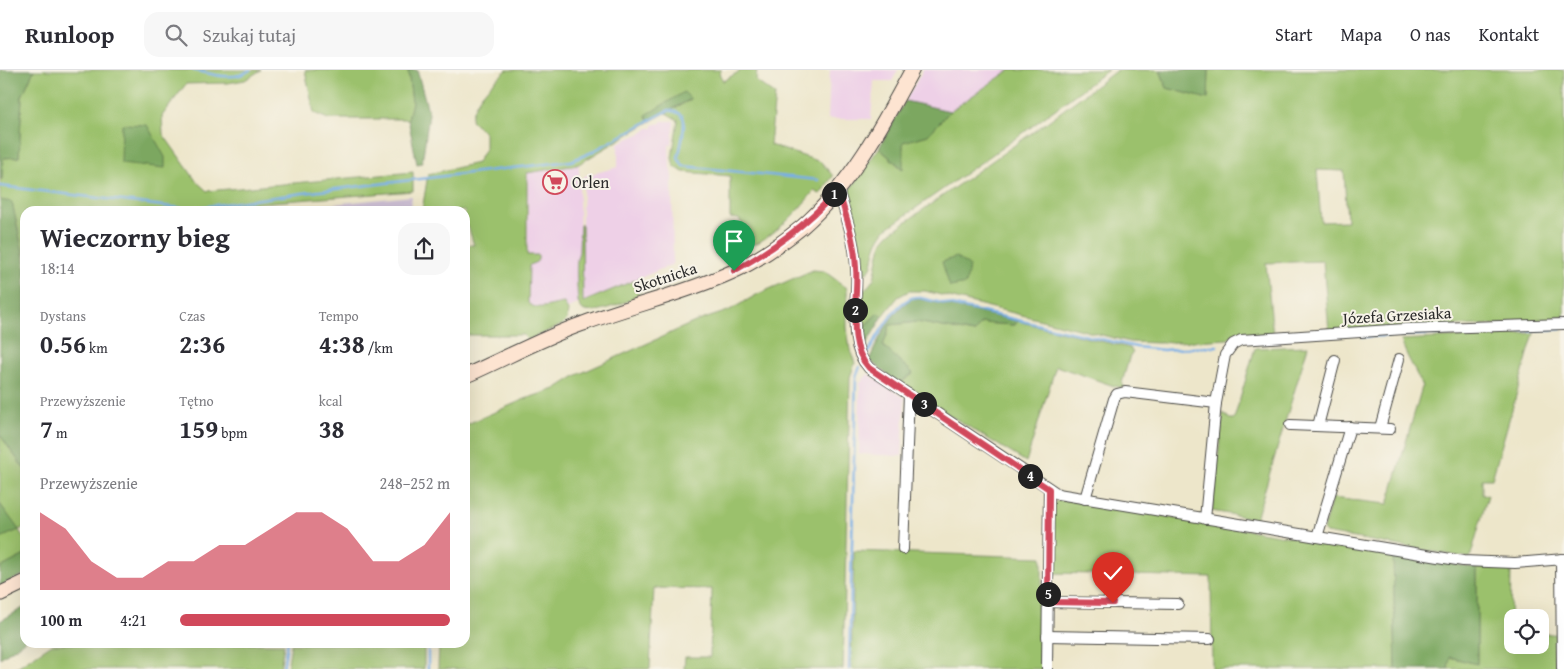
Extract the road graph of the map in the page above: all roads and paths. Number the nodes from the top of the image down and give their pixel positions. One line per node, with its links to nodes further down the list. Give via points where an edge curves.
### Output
1 (912, 70): 2 (main road, Skotnicka, via 872,142)
2 (838, 190): 6 (main road, Skotnicka, via 801,227 734,271 580,324); 7 (street, via 856,268 856,338 862,360)
3 (1564, 324): 8 (street, Józefa Grzesiaka, via 1405,329 1242,340 1233,344 1225,355)
4 (1399, 359): 11 (street, via 1385,429)
5 (1335, 360): 10 (street)
6 (470, 374)
7 (909, 394): 12 (street); 16 (street)
8 (1216, 404): 13 (street, via 1125,392 1117,394); 14 (street)
9 (1290, 425): 10 (street)
10 (1318, 426): 11 (street)
11 (1350, 427): 15 (street)
12 (1049, 489): 13 (street); 20 (street)
13 (1086, 499): 14 (street)
14 (1205, 519): 15 (street)
15 (1317, 537): 17 (street, via 1476,563)
16 (903, 549)
17 (1562, 559): 25 (street)
18 (20, 584): 19 (main road)
19 (0, 594)
20 (1048, 602): 21 (street); 22 (street)
21 (1178, 604)
22 (1047, 636): 23 (street); 24 (street)
23 (1210, 639)
24 (1047, 669)
25 (1562, 669)

